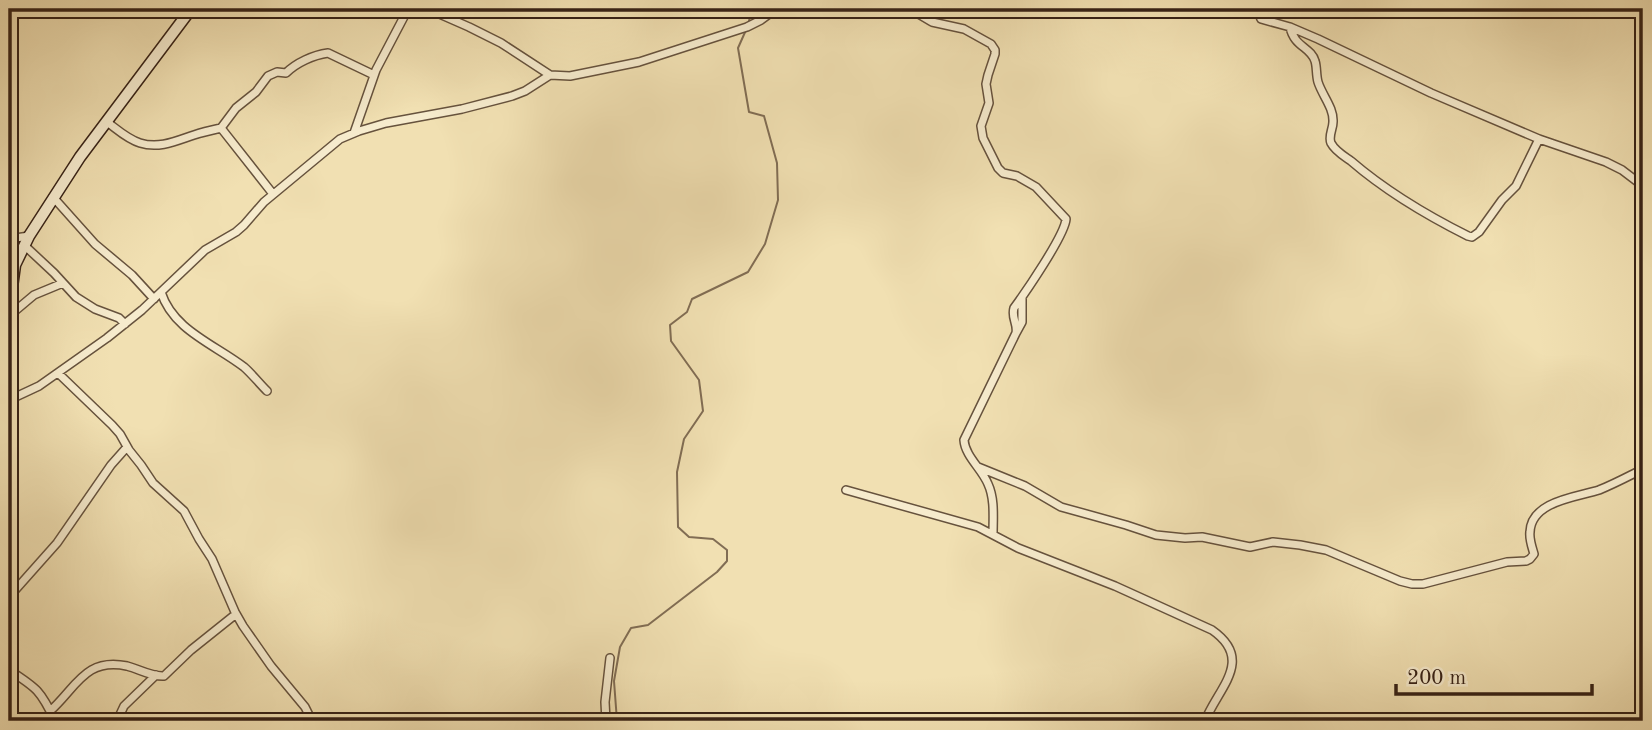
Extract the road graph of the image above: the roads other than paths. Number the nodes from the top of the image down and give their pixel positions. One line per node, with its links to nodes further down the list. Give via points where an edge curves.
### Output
1 (191, 9): 10 (street)
2 (408, 9): 8 (street)
3 (428, 9): 9 (street, via 501,43)
4 (776, 9): 9 (street, via 747,27 639,62 570,76)
5 (910, 9): 32 (street, via 991,44 995,54 986,84 989,103 981,126 983,138 1003,173 1036,187 1066,219 1065,228 1013,312 1016,333 964,440)
6 (1257, 9): 7 (street, via 1261,19)
7 (1290, 27): 13 (street); 13 (street, via 1294,39 1315,61 1318,85 1334,120 1330,139 1335,148 1399,198 1468,236 1479,232 1515,188)
8 (374, 75): 11 (street, via 323,54 286,73 271,74); 12 (street)
9 (550, 75): 12 (street, via 512,96)
10 (107, 122): 11 (street, via 124,136 155,146); 16 (street)
11 (221, 128): 15 (street)
12 (354, 133): 15 (street, via 340,139)
13 (1539, 139): 14 (street, via 1606,162)
14 (1643, 186)
15 (273, 194): 23 (street, via 244,225 205,250)
16 (53, 197): 20 (street); 24 (street)
17 (1643, 198): 18 (street)
18 (1643, 208)
19 (9, 240): 20 (street)
20 (25, 243): 21 (street); 22 (street); 25 (street, via 15,265)
21 (9, 257)
22 (63, 283): 26 (street, via 34,295); 27 (street, via 76,297)
23 (161, 292): 24 (street); 29 (street, via 174,316 242,366)
24 (154, 299): 27 (street)
25 (9, 309)
26 (9, 316)
27 (125, 324): 28 (street)
28 (58, 374): 30 (street); 31 (street, via 112,425)
29 (267, 391)
30 (9, 400)
31 (127, 447): 36 (street, via 57,543); 37 (street, via 153,483 184,511)
32 (978, 467): 33 (street, via 1025,486 1060,507 1156,535 1202,537 1250,547 1273,542 1300,545 1326,550 1400,582 1423,584 1530,559 1534,554 1530,532 1537,514); 35 (street, via 992,496)
33 (1643, 469)
34 (846, 490): 35 (street)
35 (993, 534): 46 (street, via 1222,637 1233,660 1227,685)
36 (9, 597)
37 (236, 614): 40 (street, via 164,676); 44 (street)
38 (610, 658): 45 (street)
39 (9, 670): 41 (street, via 34,687)
40 (156, 675): 41 (street, via 102,664 90,669); 43 (street, via 124,706)
41 (50, 711): 42 (street)
42 (55, 721)
43 (117, 721)
44 (312, 721)
45 (606, 721)
46 (1205, 721)

